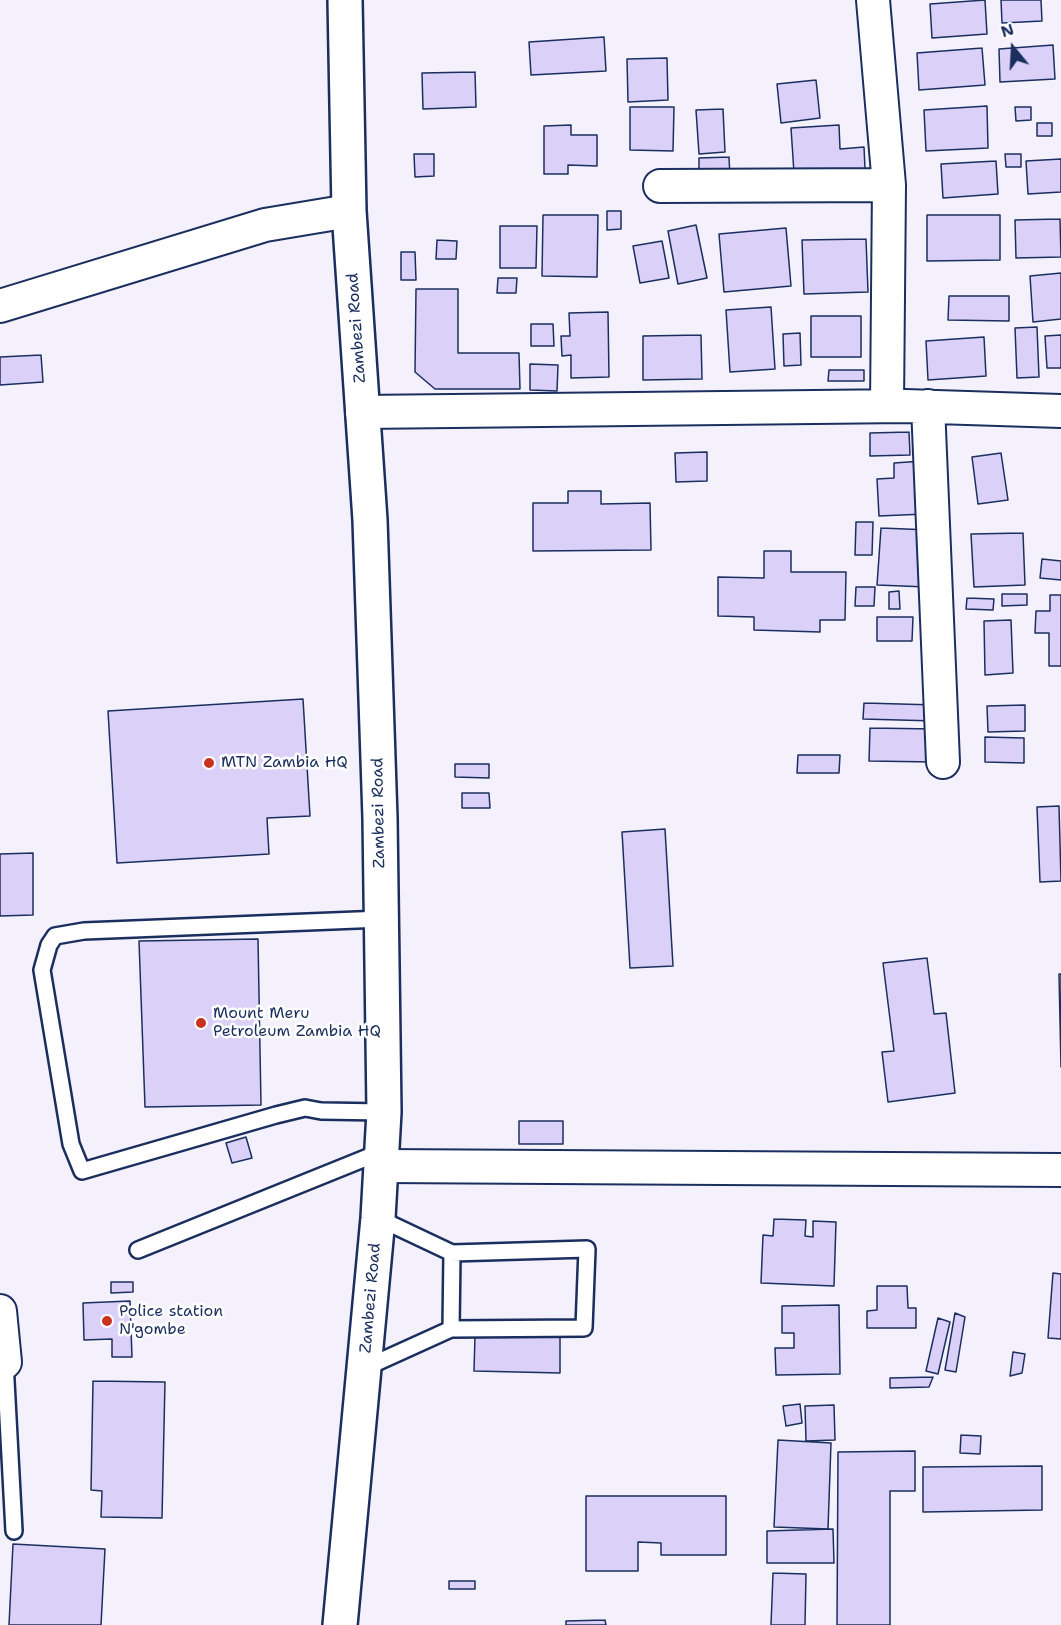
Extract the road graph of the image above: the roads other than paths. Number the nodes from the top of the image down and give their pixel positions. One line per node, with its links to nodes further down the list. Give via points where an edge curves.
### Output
1 (345, 0): 5 (main road, Zambezi Road)
2 (873, 0): 3 (street)
3 (889, 185): 4 (street); 7 (street)
4 (660, 186)
5 (349, 211): 6 (street, via 265,225); 10 (main road, Zambezi Road)
6 (0, 306)
7 (887, 406): 8 (street); 10 (street)
8 (928, 406): 9 (street); 11 (street)
9 (1061, 411)
10 (362, 412): 12 (main road, Zambezi Road, via 370,520)
11 (943, 762)
12 (382, 919): 13 (main road, Zambezi Road); 13 (lane, via 84,931 55,936 42,970 71,1144 82,1171 305,1108)
13 (384, 1112): 14 (main road, Zambezi Road)
14 (383, 1159): 15 (street); 16 (main road, Zambezi Road); 17 (lane)
15 (1061, 1170)
16 (378, 1218): 18 (lane); 22 (main road, Zambezi Road)
17 (138, 1250)
18 (452, 1253): 20 (lane); 20 (lane, via 587,1250 584,1328)
19 (0, 1311): 21 (street)
20 (451, 1329): 22 (lane)
21 (2, 1362): 23 (lane)
22 (365, 1368): 24 (main road, Zambezi Road)
23 (14, 1531)
24 (340, 1625)

